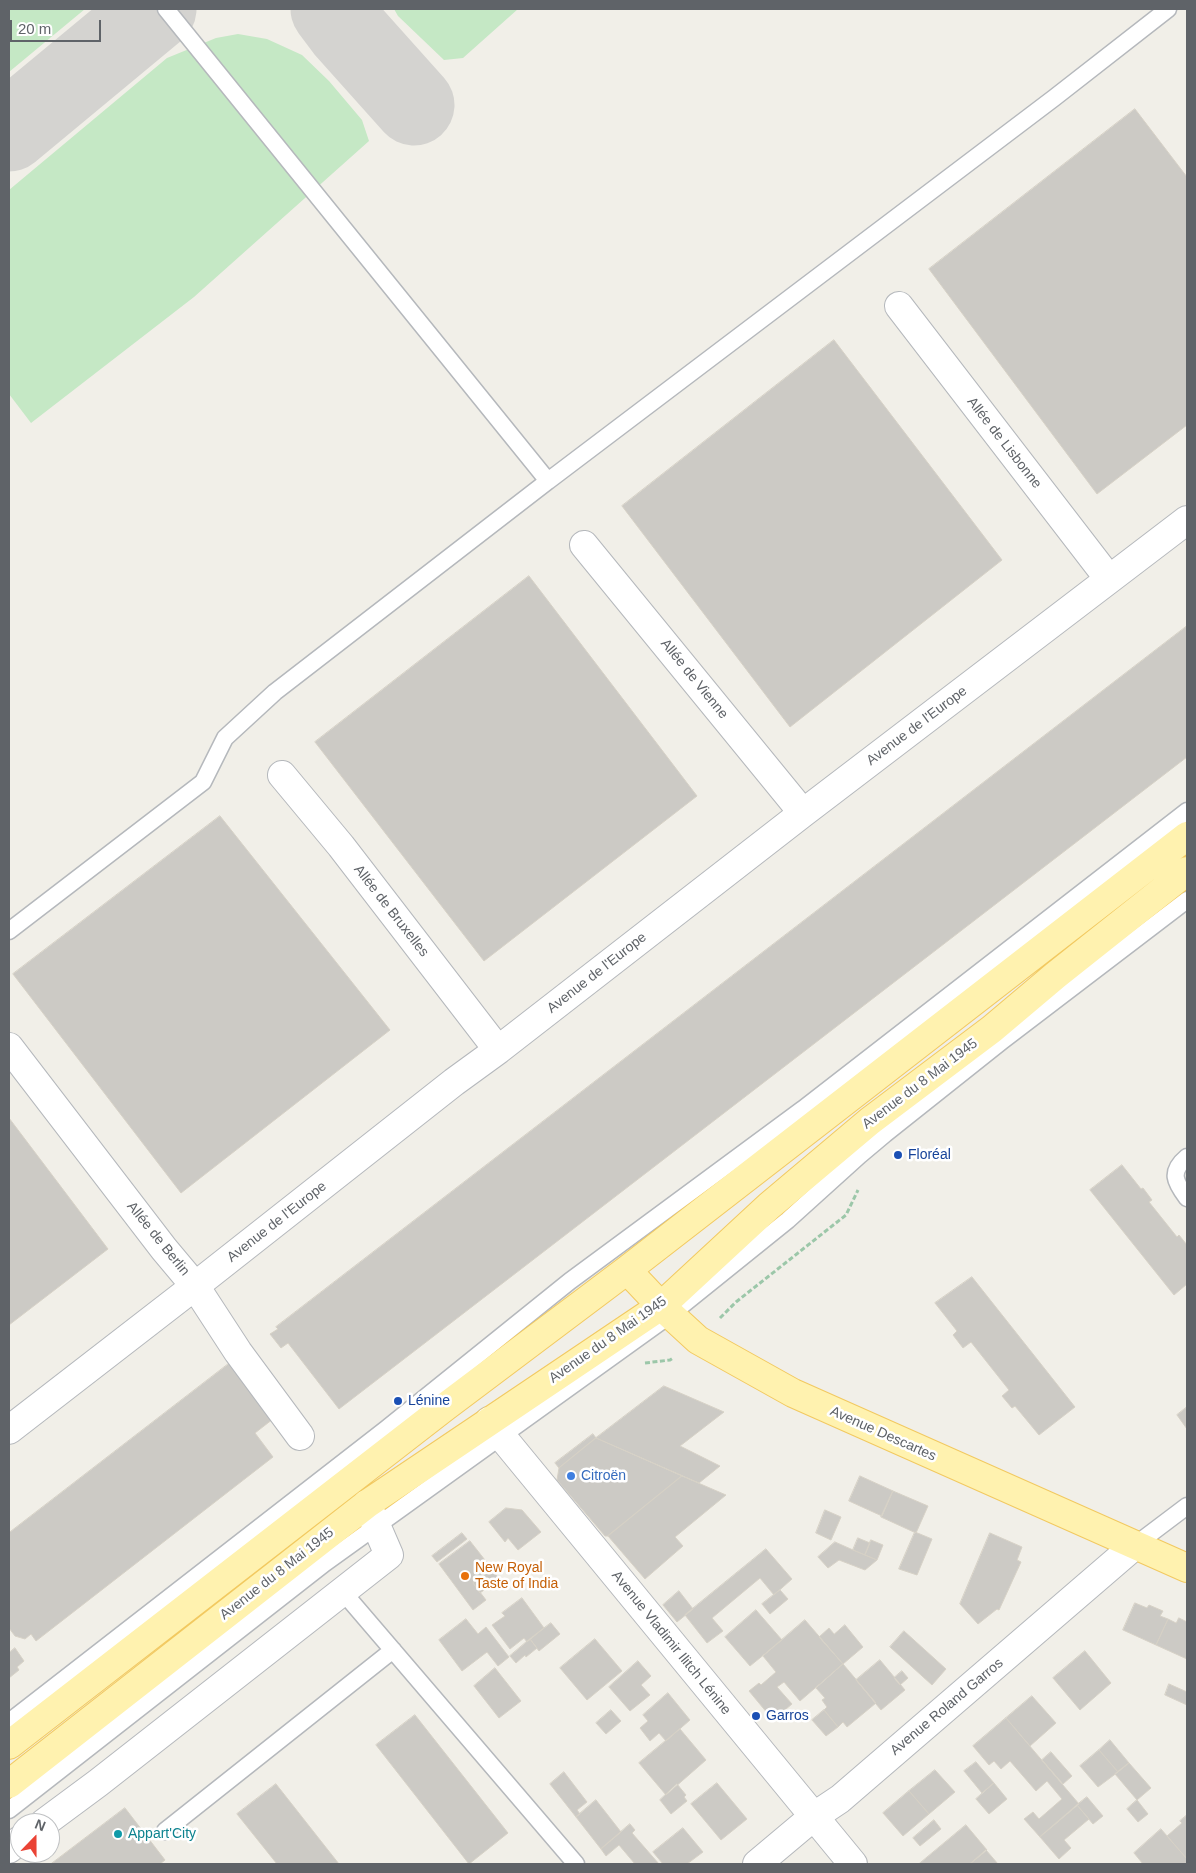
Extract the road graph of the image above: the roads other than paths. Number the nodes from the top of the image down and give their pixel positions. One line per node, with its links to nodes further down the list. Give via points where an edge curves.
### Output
1 (166, 9): 4 (lane)
2 (1168, 9): 4 (lane)
3 (899, 306): 7 (street, Allée de Lisbonne)
4 (548, 481): 14 (lane, via 275,692 225,738 203,782)
5 (1187, 520): 7 (street, Avenue de l'Europe)
6 (584, 546): 10 (street, Allée de Vienne)
7 (1109, 579): 10 (street, Avenue de l'Europe)
8 (282, 775): 16 (street, Allée de Bruxelles, via 341,846)
9 (1187, 811): 19 (lane, via 803,1109)
10 (804, 813): 16 (street, Avenue de l'Europe)
11 (1187, 836): 19 (main road, Avenue du 8 Mai 1945)
12 (1187, 871): 21 (main road, Avenue du 8 Mai 1945, via 992,1029 870,1121 769,1206)
13 (1187, 900): 21 (lane, via 893,1128 788,1220)
14 (9, 931)
15 (9, 1047): 20 (street, Allée de Berlin)
16 (498, 1050): 20 (street, Avenue de l'Europe)
17 (1187, 1157): 18 (lane, via 1180,1163 1175,1180)
18 (1187, 1198)
19 (619, 1261): 21 (main road, Avenue Descartes); 31 (lane, via 570,1281 386,1429); 32 (main road, Avenue du 8 Mai 1945, via 445,1407)
20 (195, 1286): 23 (street, Avenue de l'Europe); 24 (street, Allée de Berlin, via 238,1352)
21 (666, 1310): 22 (main road, Avenue du 8 Mai 1945); 27 (main road, Avenue Descartes, via 698,1340 793,1393)
22 (496, 1429): 26 (main road, Avenue du 8 Mai 1945); 36 (street, Avenue Vladimir Ilitch Lénine)
23 (9, 1430)
24 (300, 1436)
25 (1187, 1506): 27 (lane)
26 (372, 1515): 29 (street, via 389,1555); 33 (main road, Avenue du 8 Mai 1945); 34 (lane, via 325,1563)
27 (1134, 1546): 28 (main road, Avenue Descartes); 36 (street, Avenue Roland Garros, via 840,1799)
28 (1187, 1568)
29 (343, 1592): 30 (lane); 35 (street)
30 (393, 1650): 37 (lane); 38 (lane)
31 (9, 1722)
32 (9, 1745)
33 (9, 1784)
34 (9, 1810)
35 (58, 1813)
36 (813, 1817): 39 (street, Avenue Roland Garros); 40 (street, Avenue Vladimir Ilitch Lénine)
37 (164, 1831)
38 (576, 1864)
39 (757, 1864)
40 (853, 1864)

